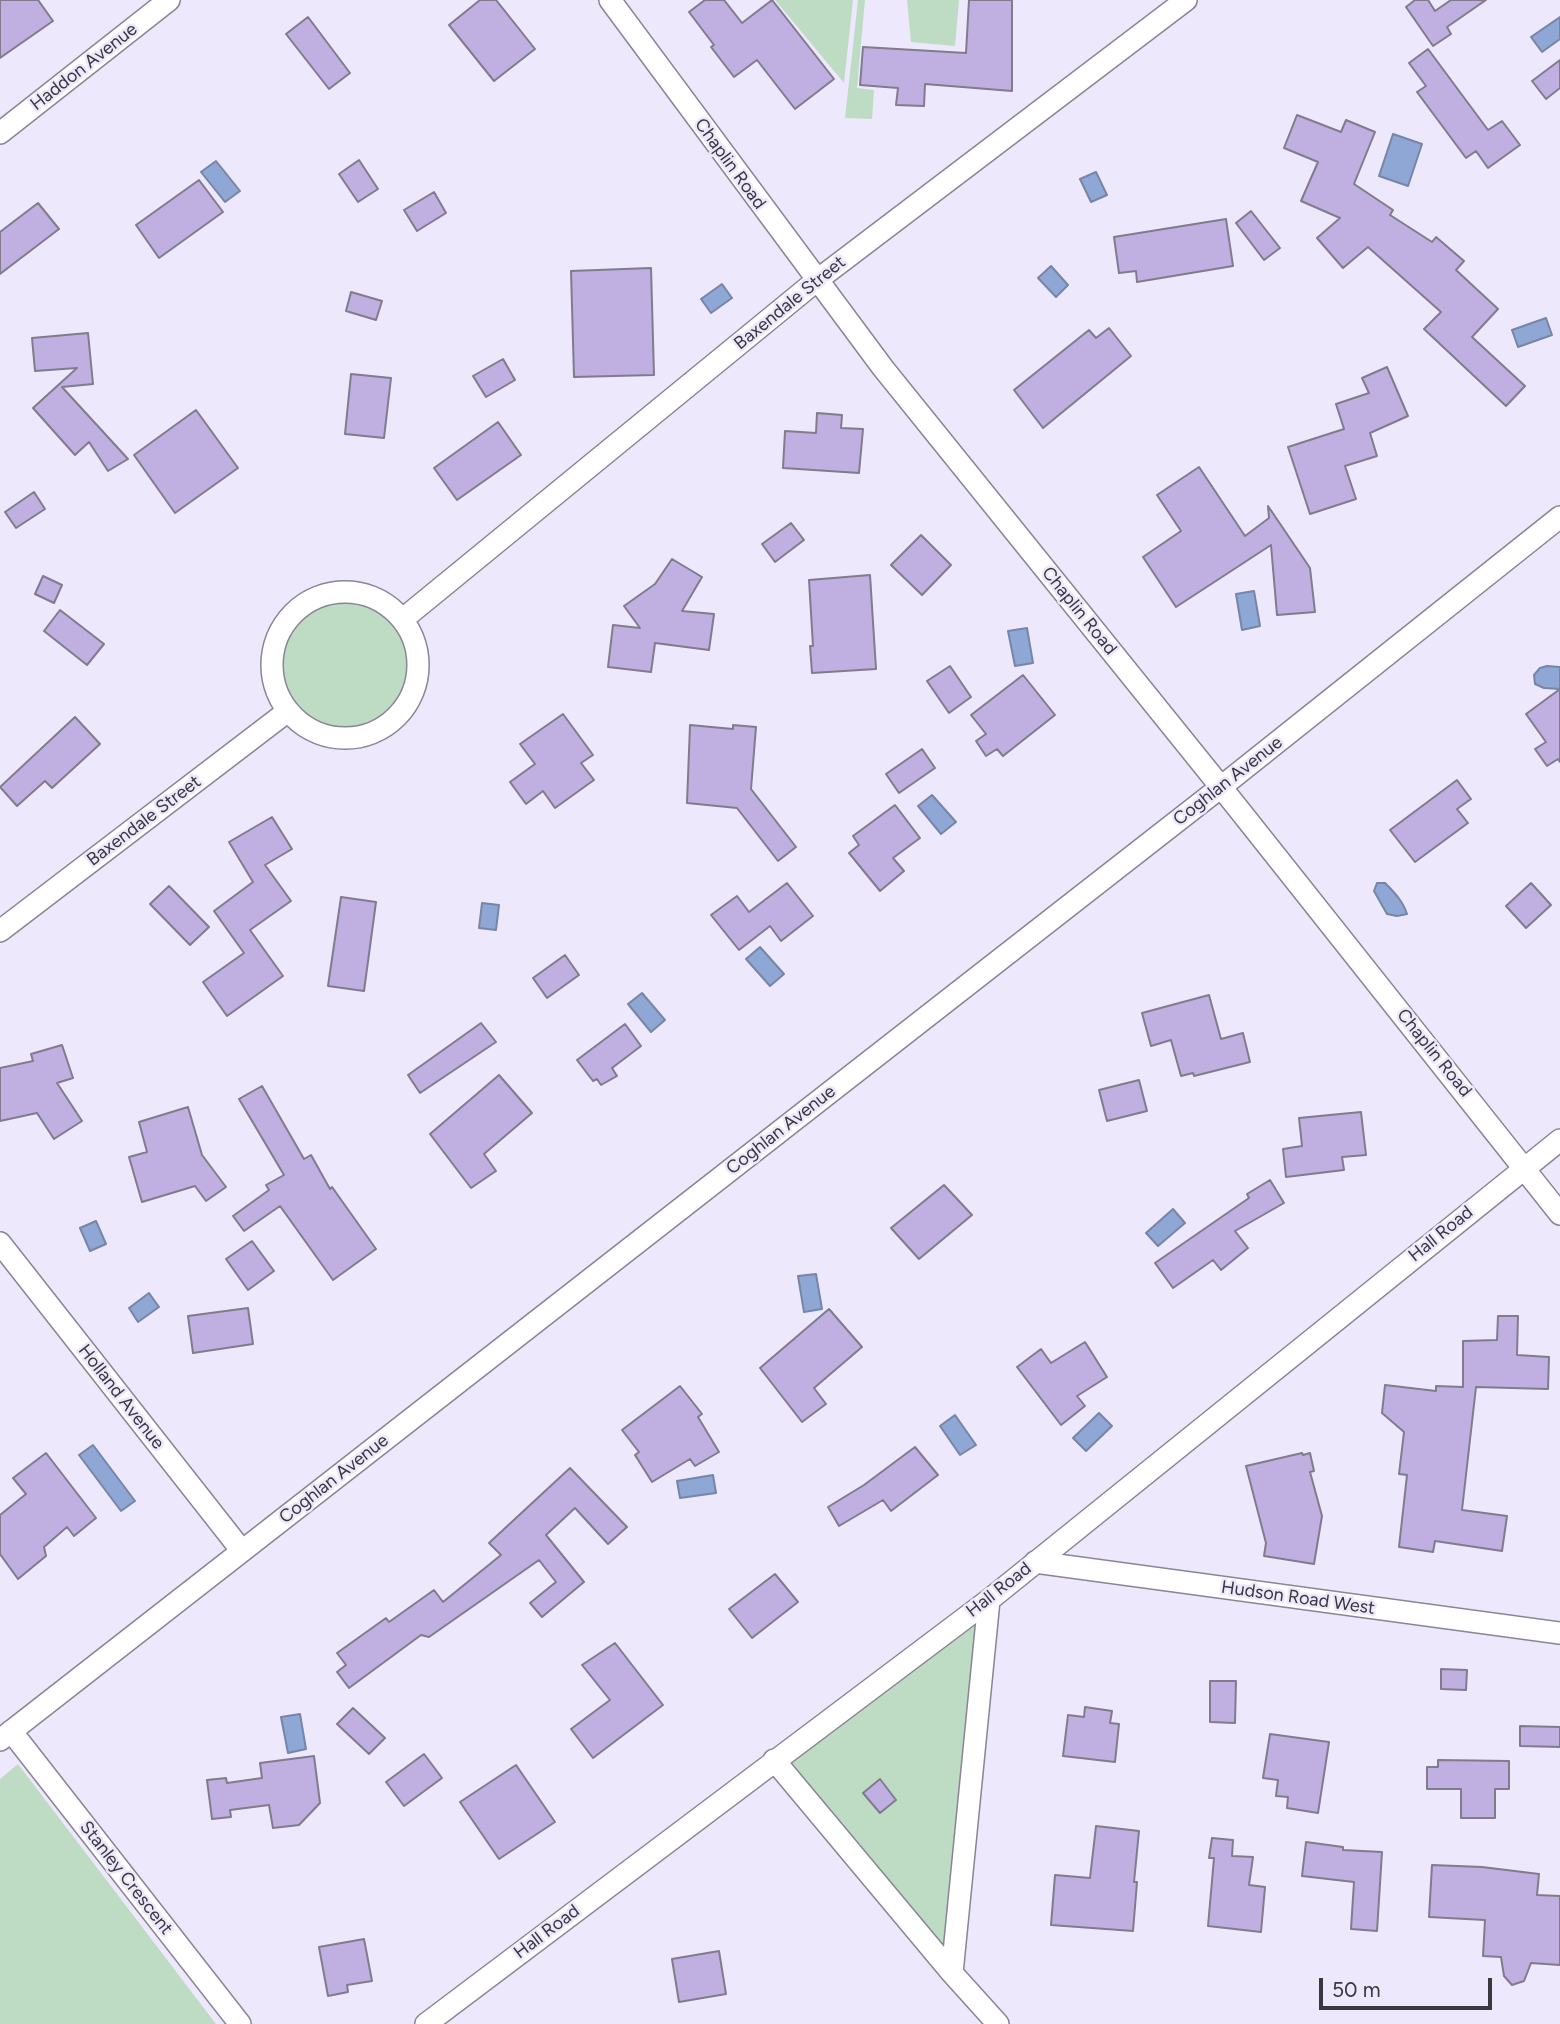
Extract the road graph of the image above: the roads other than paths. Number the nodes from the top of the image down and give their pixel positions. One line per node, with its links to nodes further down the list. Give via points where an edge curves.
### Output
1 (169, 0): 4 (street, Haddon Avenue)
2 (610, 0): 5 (street, Chaplin Road)
3 (1186, 0): 5 (street, Baxendale Street)
4 (0, 134)
5 (816, 281): 7 (street, Baxendale Street); 9 (street, Chaplin Road)
6 (1560, 517): 9 (street, Coghlan Avenue)
7 (403, 618): 8 (street, via 381,600 354,591 325,594 299,607 281,629 272,656 274,685); 8 (street, via 417,644 419,673 410,700 392,722 366,735 337,738 310,729)
8 (288, 711): 10 (street, Baxendale Street)
9 (1221, 787): 12 (street, Chaplin Road); 15 (street, Coghlan Avenue)
10 (0, 931)
11 (1560, 1140): 12 (street, Hall Road)
12 (1524, 1167): 13 (street, Chaplin Road); 16 (street, Hall Road)
13 (1560, 1214)
14 (0, 1243): 15 (street, Holland Avenue)
15 (242, 1551): 19 (street, Coghlan Avenue)
16 (1035, 1562): 17 (street, Hall Road); 18 (street, Hudson Road West)
17 (989, 1600): 20 (street, Hall Road); 21 (street)
18 (1560, 1633)
19 (6, 1736): 22 (street, Stanley Crescent)
20 (774, 1760): 21 (street); 23 (street, Hall Road)
21 (953, 1973): 24 (street)
22 (240, 2024)
23 (426, 2024)
24 (998, 2024)

